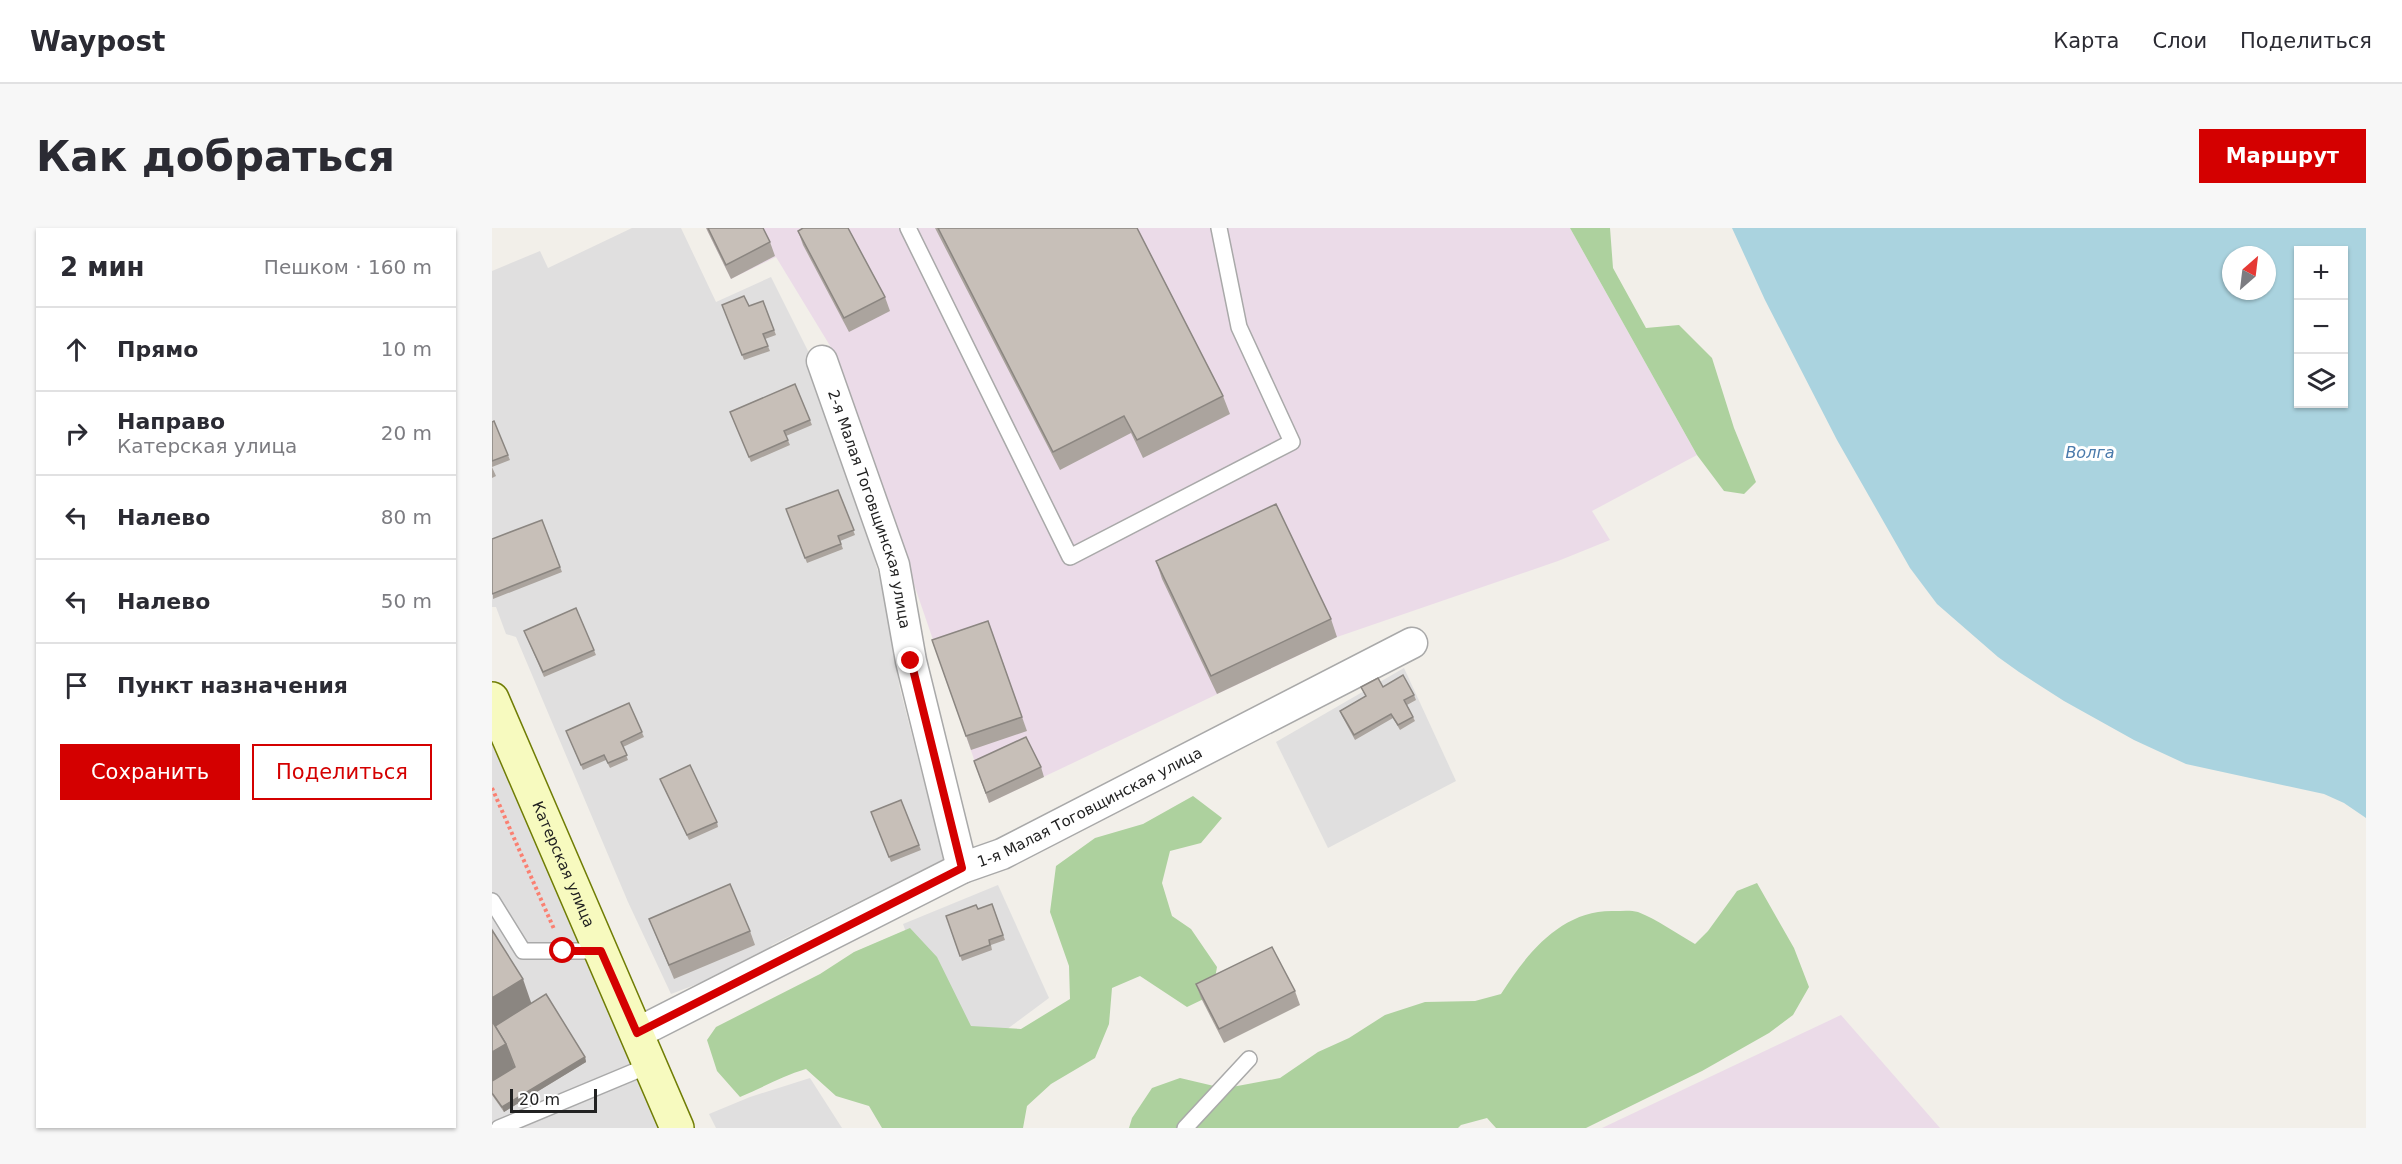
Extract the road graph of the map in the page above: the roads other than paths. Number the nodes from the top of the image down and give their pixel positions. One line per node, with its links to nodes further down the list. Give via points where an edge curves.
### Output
1 (908, 228): 2 (lane, via 1070,557 1292,442 1239,327)
2 (1220, 228)
3 (822, 361): 6 (street, 2-я Малая Тоговщинская улица, via 894,566 911,661)
4 (1412, 644): 6 (street, 1-я Малая Тоговщинская улица, via 1002,854)
5 (492, 699): 8 (street, Катерская улица)
6 (962, 868): 9 (street, 1-я Малая Тоговщинская улица)
7 (492, 901): 8 (lane, via 523,951)
8 (601, 951): 9 (street, Катерская улица)
9 (637, 1033): 11 (street, Катерская улица)
10 (1249, 1059): 14 (lane)
11 (650, 1065): 12 (lane); 13 (street, Катерская улица)
12 (499, 1128)
13 (677, 1128)
14 (1185, 1128)

